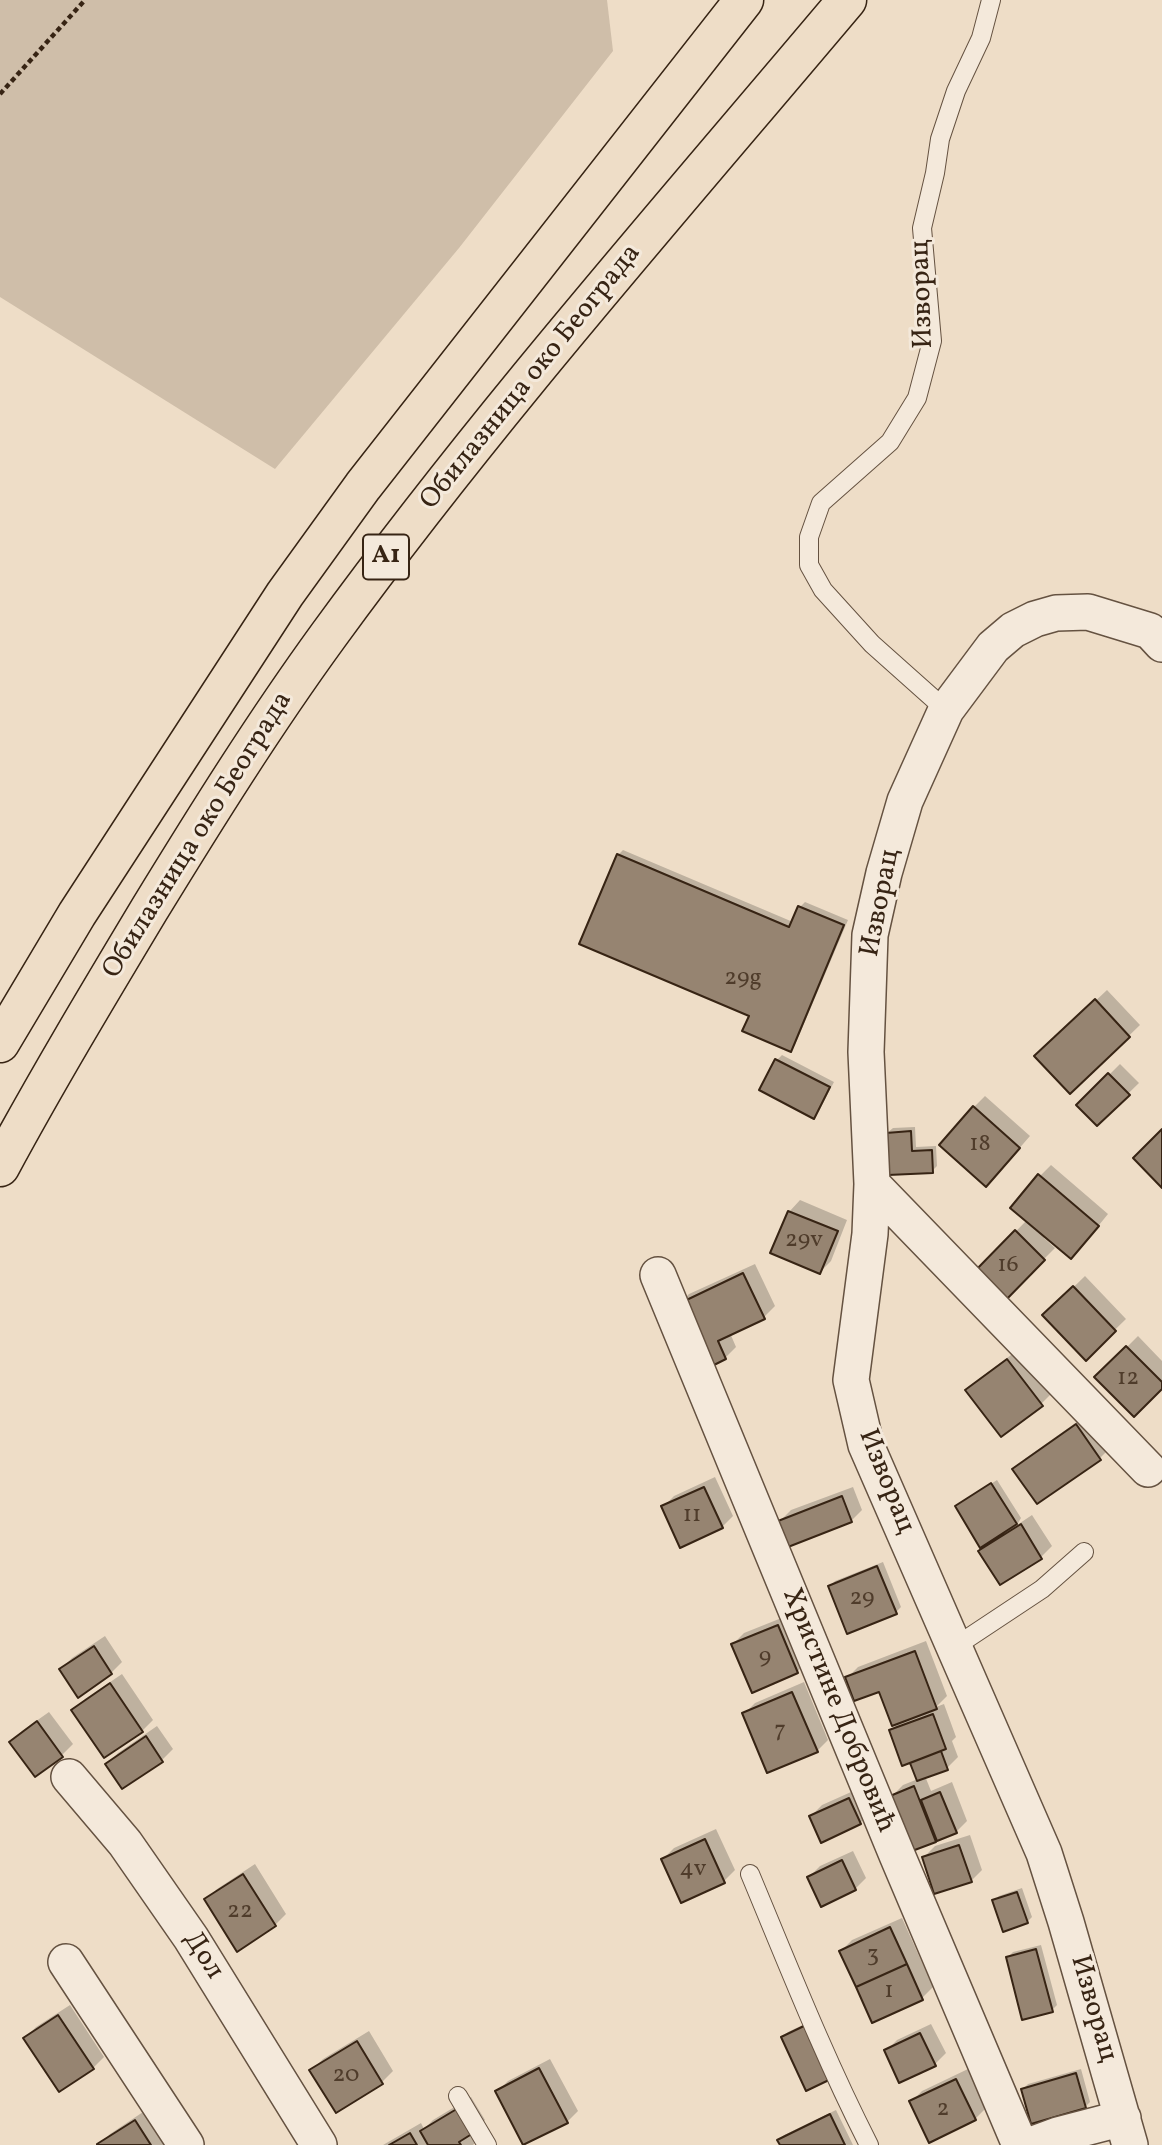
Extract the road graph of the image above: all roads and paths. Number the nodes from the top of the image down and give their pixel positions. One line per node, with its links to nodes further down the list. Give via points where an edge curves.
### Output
1 (85, 0): 5 (path)
2 (744, 0): 8 (highway, Обилазница око Београда / A1, via 363,486 293,583 77,914)
3 (847, 0): 9 (highway, Обилазница око Београда / A1, via 517,392 326,638 200,826)
4 (991, 0): 7 (lane, Изворац, via 981,38 940,139 922,228 932,341 917,398 890,442 821,503 809,537 809,565 823,590 872,645)
5 (0, 94)
6 (1158, 631): 7 (street, Изворац, via 1088,612 1035,619 993,647)
7 (946, 710): 10 (street, Изворац, via 905,801 870,935 866,1052)
8 (0, 1043)
9 (0, 1167)
10 (872, 1184): 12 (street); 14 (street, Изворац, via 851,1380 866,1445)
11 (658, 1275): 24 (street, Христине Добровић)
12 (1148, 1469)
13 (1084, 1552): 14 (lane, via 1042,1589)
14 (953, 1648): 19 (street, Изворац, via 1044,1853)
15 (69, 1777): 21 (street, Дол, via 125,1843 191,1938)
16 (750, 1874): 23 (lane)
17 (66, 1962): 20 (street)
18 (458, 2096): 22 (lane)
19 (1127, 2131): 25 (street, via 1058,2135)
20 (186, 2145)
21 (319, 2145)
22 (487, 2145)
23 (869, 2145)
24 (1020, 2145)
25 (1031, 2145)

